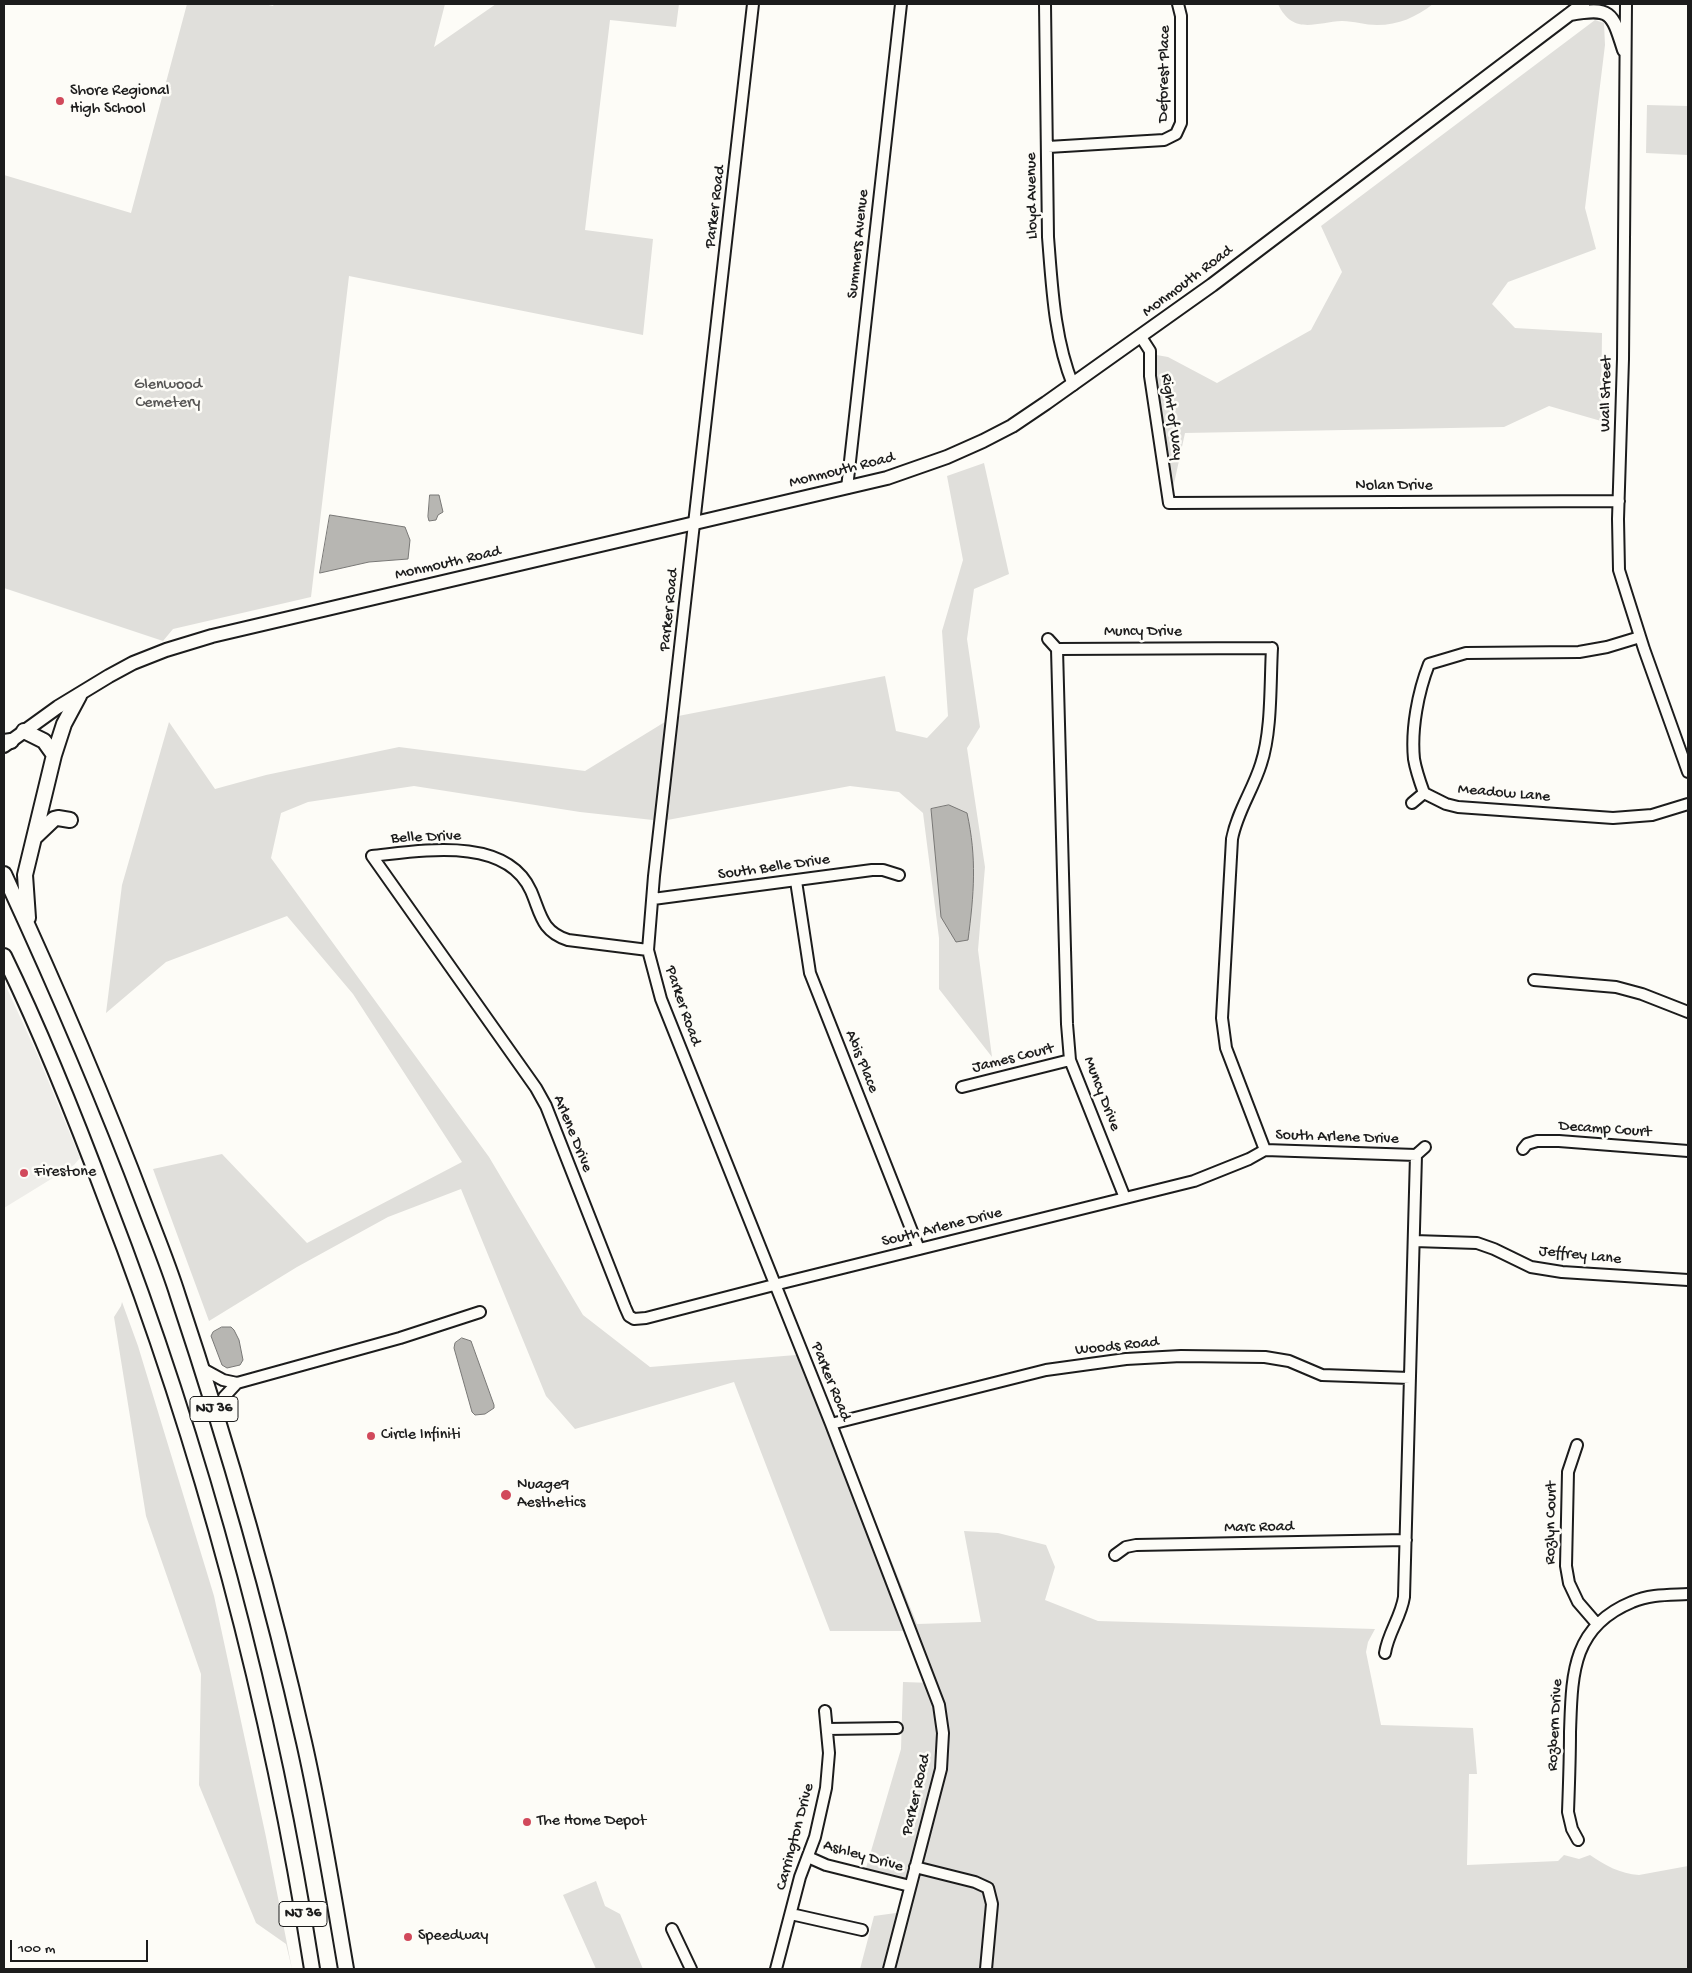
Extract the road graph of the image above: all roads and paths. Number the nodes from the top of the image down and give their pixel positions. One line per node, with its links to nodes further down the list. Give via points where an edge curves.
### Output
1 (753, 4): 15 (street, Parker Road)
2 (901, 4): 12 (street, Summers Avenue)
3 (1045, 4): 9 (street, Lloyd Avenue)
4 (1178, 4): 9 (street, Deforest Place, via 1181,16 1182,123 1176,134 1164,140)
5 (1583, 4): 7 (main road, Monmouth Road)
6 (1626, 4): 8 (street, Wall Street)
7 (1568, 15): 8 (main road, via 1592,10 1607,14 1615,24); 10 (main road, Monmouth Road)
8 (1624, 50): 13 (street, Wall Street)
9 (1048, 147): 11 (street, Lloyd Avenue, via 1048,237 1053,293 1061,352)
10 (1141, 336): 11 (main road, Monmouth Road); 14 (street, Right of Way, via 1150,351 1150,376)
11 (1072, 385): 12 (main road, Monmouth Road, via 1012,426 983,441 912,470)
12 (847, 488): 15 (main road, Monmouth Road)
13 (1619, 501): 14 (street, Nolan Drive); 16 (street, Wall Street, via 1618,570)
14 (1169, 503)
15 (695, 523): 23 (main road, Monmouth Road, via 212,636 133,663); 37 (street, Parker Road)
16 (1640, 637): 22 (street, via 1585,651 1466,653); 27 (street, Wall Street)
17 (1048, 639): 20 (street)
18 (1280, 640): 19 (street)
19 (1272, 648): 20 (street, Muncy Drive); 47 (street, via 1264,753 1237,818 1232,839 1222,1018 1226,1048)
20 (1057, 649): 43 (street, Muncy Drive)
21 (1422, 654): 22 (street)
22 (1429, 664): 28 (street, via 1418,696 1414,750)
23 (79, 696): 24 (main road, Monmouth Road); 26 (highway, via 64,724)
24 (24, 730): 25 (main road, Monmouth Road); 26 (highway, via 44,741)
25 (6, 743)
26 (54, 756): 32 (highway)
27 (1688, 772)
28 (1424, 793): 29 (street); 30 (street, Meadow Lane, via 1458,807 1613,818 1652,815)
29 (1412, 803)
30 (1688, 804)
31 (70, 820): 32 (highway, via 54,819)
32 (33, 839): 38 (highway, via 25,875)
33 (372, 856): 39 (street, Belle Drive, via 452,850 492,856 509,866 524,881 543,921 556,936); 54 (street, Arlene Drive, via 536,1088 629,1316 636,1320 646,1318)
34 (4, 874): 38 (highway, NJ 36)
35 (899, 876): 36 (street, South Belle Drive, via 872,870)
36 (796, 881): 37 (street, South Belle Drive); 52 (street, Abis Place, via 810,973)
37 (652, 900): 39 (street, Parker Road)
38 (29, 928): 56 (highway, NJ 36, via 121,1142 178,1294)
39 (648, 950): 54 (street, Parker Road, via 662,999)
40 (4, 956): 77 (highway, NJ 36, via 32,1014 91,1160 173,1382 219,1537 256,1679)
41 (1534, 980): 42 (street, via 1616,987)
42 (1688, 1012)
43 (1070, 1060): 44 (street, James Court); 50 (street, Muncy Drive)
44 (962, 1087)
45 (1425, 1147): 49 (street)
46 (1523, 1149): 48 (street, Decamp Court, via 1537,1141 1559,1141)
47 (1265, 1150): 49 (street, South Arlene Drive); 50 (street, South Arlene Drive, via 1194,1181)
48 (1688, 1151)
49 (1416, 1155): 51 (street, South Arlene Drive)
50 (1125, 1198): 52 (street, South Arlene Drive)
51 (1414, 1241): 53 (street, Jeffrey Lane, via 1477,1243 1531,1266 1562,1272); 57 (street, South Arlene Drive)
52 (919, 1249): 54 (street, South Arlene Drive)
53 (1688, 1280)
54 (774, 1285): 60 (street, Parker Road)
55 (480, 1312): 58 (street, via 400,1338)
56 (201, 1368): 58 (street, via 223,1380); 59 (highway, NJ 36)
57 (1410, 1378): 60 (street, Woods Road, via 1322,1375 1289,1361 1266,1357 1126,1359 1046,1370); 62 (street, South Arlene Drive)
58 (237, 1383): 59 (street, via 224,1397)
59 (216, 1415): 78 (highway, NJ 36, via 270,1599 304,1743)
60 (831, 1424): 72 (street, Parker Road, via 936,1694 941,1718 941,1769)
61 (1577, 1445): 65 (street, Rozlyn Court, via 1568,1472 1566,1566 1569,1583 1578,1602)
62 (1406, 1540): 63 (street, Marc Road, via 1136,1545); 66 (street, South Arlene Drive, via 1403,1602)
63 (1115, 1555)
64 (1688, 1594): 65 (street, Rozbern Drive, via 1648,1597 1632,1602)
65 (1597, 1624): 70 (street, Rozbern Drive, via 1579,1654 1572,1678 1568,1812)
66 (1385, 1653)
67 (824, 1711): 69 (street, Carrington Drive)
68 (897, 1728): 69 (street)
69 (826, 1729): 71 (street, Carrington Drive, via 829,1753 826,1788)
70 (1578, 1840)
71 (808, 1857): 73 (street, Ashley Drive, via 826,1865); 74 (street, Carrington Drive)
72 (915, 1867): 73 (street, Parker Road); 82 (street, via 988,1888 992,1904)
73 (910, 1886): 81 (street, Parker Road)
74 (791, 1914): 76 (street); 80 (street, Carrington Drive)
75 (672, 1929): 79 (street)
76 (862, 1930)
77 (312, 1969)
78 (346, 1969)
79 (691, 1969)
80 (776, 1969)
81 (889, 1969)
82 (986, 1969)

